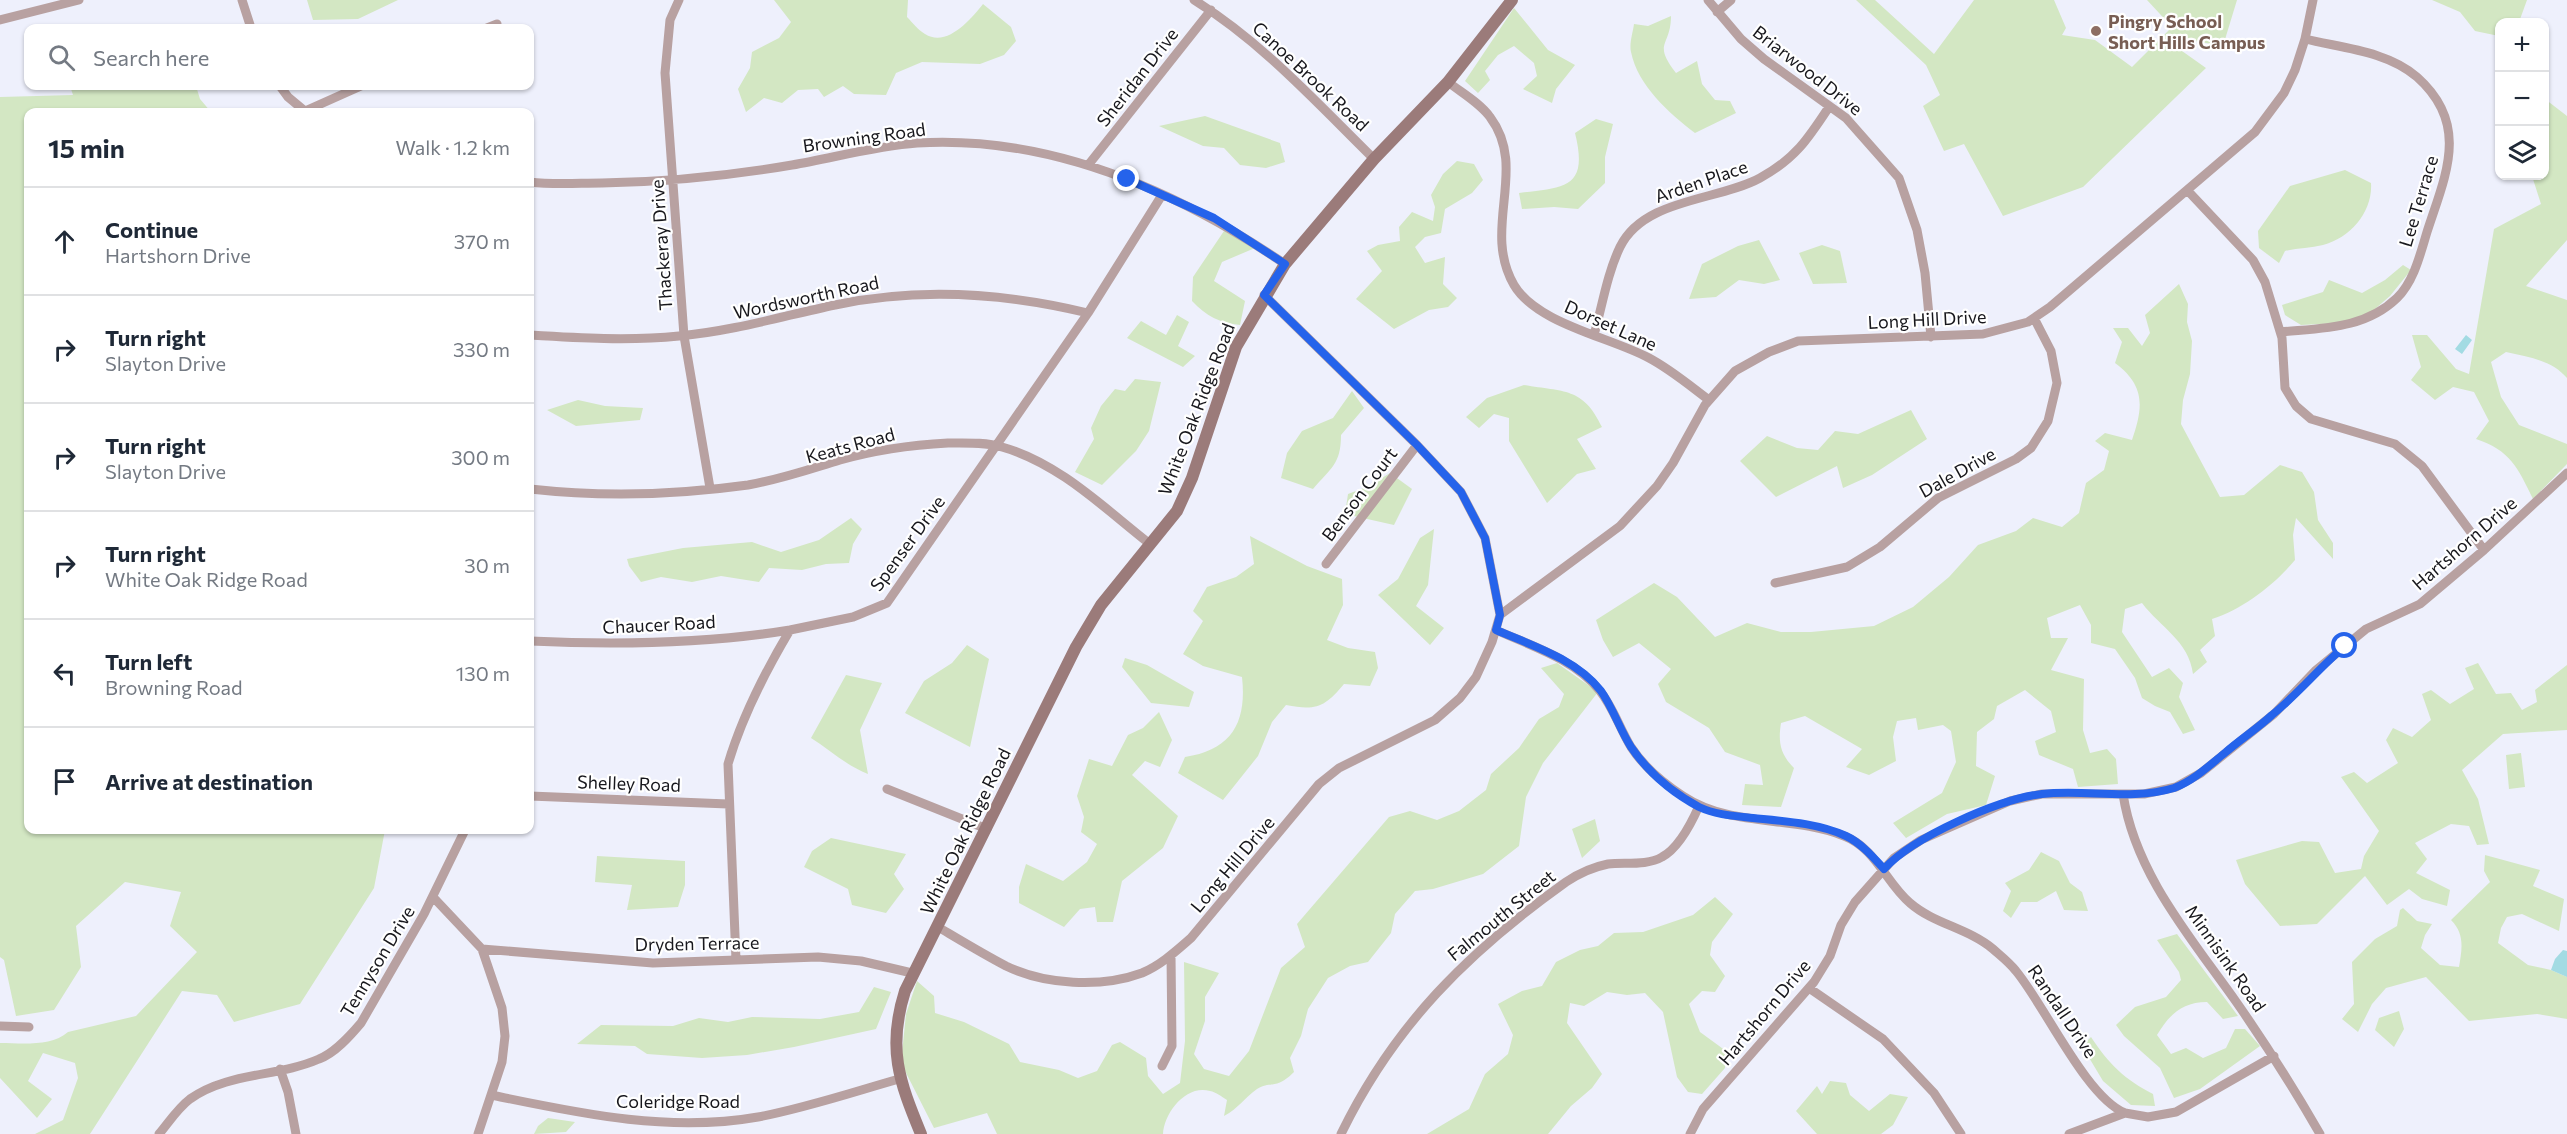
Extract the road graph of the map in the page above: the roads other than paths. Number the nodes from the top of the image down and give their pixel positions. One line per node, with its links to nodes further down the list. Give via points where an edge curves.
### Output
1 (79, 0): 11 (street)
2 (242, 0): 12 (street)
3 (679, 0): 22 (street, Thackeray Drive, via 666,42)
4 (1194, 0): 9 (street, Canoe Brook Road)
5 (1512, 0): 14 (street, White Oak Ridge Road)
6 (1708, 0): 10 (street, Briarwood Drive)
7 (1731, 0): 10 (street)
8 (2313, 0): 13 (street, Long Hill Drive)
9 (1210, 10): 20 (street, Canoe Brook Road, via 1262,51); 21 (street, Sheridan Drive)
10 (1718, 12): 17 (street, Briarwood Drive, via 1764,59)
11 (0, 20)
12 (250, 24)
13 (2305, 39): 24 (street, Long Hill Drive, via 2295,70 2272,112 2256,132); 30 (street, Lee Terrace, via 2377,55 2400,64 2417,77 2441,110 2448,130 2450,161 2416,267 2397,298 2372,316 2348,326)
14 (1448, 82): 20 (street, White Oak Ridge Road); 32 (street, Dorset Lane, via 1485,111 1501,135 1507,154 1500,244 1515,286 1559,322)
15 (283, 90): 18 (street)
16 (352, 90): 19 (street)
17 (1829, 107): 32 (street, Arden Place, via 1803,148 1761,178 1663,209 1631,234 1621,246); 34 (street, Briarwood Drive, via 1846,118 1899,178 1917,230)
18 (300, 108)
19 (314, 108)
20 (1374, 159): 26 (street, White Oak Ridge Road)
21 (1089, 164): 22 (street, Browning Road, via 992,145 916,143 719,177); 25 (street, Browning Road)
22 (673, 180): 23 (street, Browning Road); 33 (street, Thackeray Drive)
23 (534, 182)
24 (2188, 191): 29 (street, Long Hill Drive); 30 (street, via 2253,260 2265,282)
25 (1162, 195): 26 (street, Browning Road, via 1224,224); 28 (street, Spenser Drive)
26 (1285, 264): 27 (street, White Oak Ridge Road)
27 (1264, 295): 37 (street); 41 (street, White Oak Ridge Road, via 1236,347 1177,511)
28 (1088, 313): 33 (street, Wordsworth Road, via 1003,297 891,296); 36 (street, Spenser Drive)
29 (2034, 318): 34 (street, Long Hill Drive, via 1983,334); 44 (street, Dale Drive, via 2051,351 2057,383 2048,421 2031,448 1938,498 1880,547 1847,567)
30 (2281, 333): 42 (street, via 2285,388 2296,406 2311,419 2395,444 2422,466)
31 (534, 335): 33 (street, Wordsworth Road, via 601,340)
32 (1594, 335): 35 (street, Dorset Lane, via 1648,357)
33 (684, 336): 39 (street, Thackeray Drive)
34 (1932, 337): 35 (street, Long Hill Drive, via 1798,341 1734,371)
35 (1709, 400): 45 (street, Long Hill Drive, via 1657,486 1620,526)
36 (996, 445): 39 (street, Keats Road, via 921,444 880,450 801,475); 41 (street, Keats Road, via 1015,450 1060,475); 46 (street, Spenser Drive, via 887,603 853,617)
37 (1417, 445): 43 (street, Benson Court); 45 (street, via 1461,492 1485,538)
38 (2567, 472): 42 (street, Hartshorn Drive)
39 (710, 488): 40 (street, Keats Road, via 658,494)
40 (534, 489)
41 (1150, 544): 54 (street, White Oak Ridge Road, via 1088,625)
42 (2484, 550): 50 (street, Hartshorn Drive, via 2420,604 2366,629 2315,671 2274,714 2201,773 2176,787)
43 (1326, 564)
44 (1774, 583)
45 (1500, 615): 47 (street, Long Hill Drive)
46 (790, 630): 48 (street, Chaucer Road, via 609,644); 52 (street, via 736,735 728,764)
47 (1496, 630): 53 (street, Randall Drive, via 1585,675 1601,692 1644,763 1661,781); 60 (street, Long Hill Drive, via 1476,677 1460,699 1435,720 1339,768 1319,784 1191,938)
48 (534, 641)
49 (887, 789): 54 (street)
50 (2123, 794): 56 (street, Hartshorn Drive, via 2042,794 2010,801 1921,840); 66 (street, Minnisink Road, via 2135,845 2159,890)
51 (534, 796): 52 (street, Shelley Road)
52 (728, 804): 61 (street)
53 (1699, 807): 56 (street, Randall Drive, via 1722,815 1797,824 1846,836); 76 (street, Falmouth Street, via 1690,826 1662,858 1606,864 1581,873 1465,962 1397,1039 1364,1088)
54 (987, 829): 58 (street, White Oak Ridge Road)
55 (463, 834): 57 (street, Tennyson Drive)
56 (1884, 869): 63 (street, Hartshorn Drive, via 1855,902 1841,925 1830,956); 71 (street, Randall Drive, via 1917,909 1977,937 2016,970 2099,1095)
57 (433, 897): 59 (street); 68 (street, Tennyson Drive, via 350,1036 320,1059)
58 (938, 927): 60 (street, Long Hill Drive, via 1008,967 1036,977 1113,981 1143,972); 62 (street, White Oak Ridge Road)
59 (482, 949): 61 (street, Dryden Terrace, via 653,963); 70 (street, via 502,1008 505,1036 502,1062)
60 (1171, 955): 67 (street, via 1172,1046)
61 (736, 960): 62 (street, Dryden Terrace, via 839,958)
62 (912, 973): 69 (street, White Oak Ridge Road, via 897,1023)
63 (1809, 988): 77 (street, Hartshorn Drive, via 1703,1109); 78 (street, via 1883,1039 1934,1093)
64 (0, 1026): 65 (street)
65 (29, 1027)
66 (2274, 1056): 71 (street, via 2176,1112 2148,1118); 80 (street, Minnisink Road)
67 (1162, 1066)
68 (280, 1069): 72 (street, Tennyson Drive, via 206,1090 189,1100); 73 (street)
69 (899, 1079): 70 (street, Coleridge Road, via 756,1117 703,1121 598,1117); 75 (street, White Oak Ridge Road)
70 (491, 1095): 74 (street)
71 (2125, 1113): 79 (street)
72 (159, 1134)
73 (296, 1134)
74 (478, 1134)
75 (921, 1134)
76 (1341, 1134)
77 (1690, 1134)
78 (1960, 1134)
79 (2069, 1134)
80 (2320, 1134)

